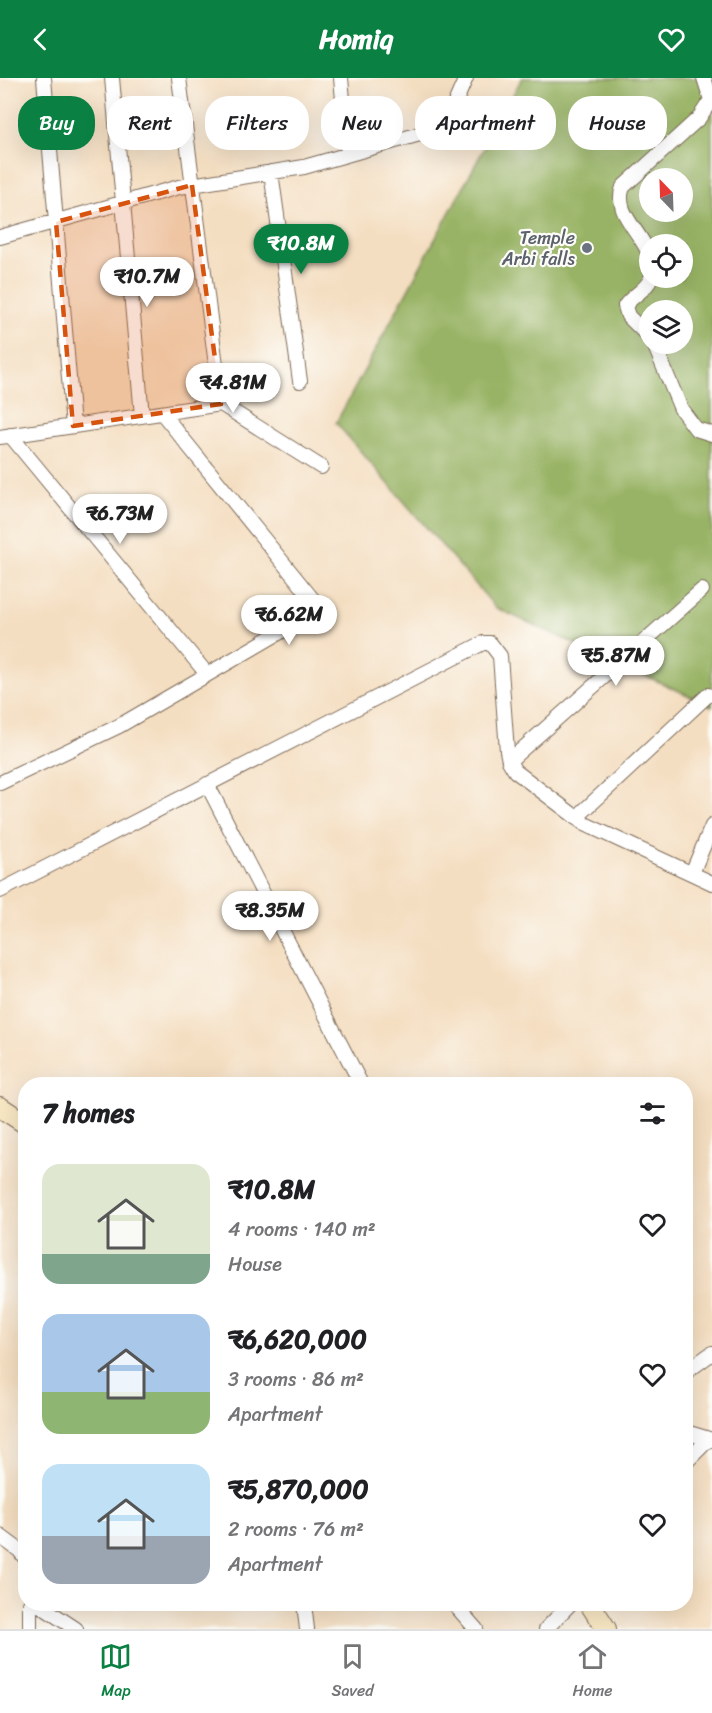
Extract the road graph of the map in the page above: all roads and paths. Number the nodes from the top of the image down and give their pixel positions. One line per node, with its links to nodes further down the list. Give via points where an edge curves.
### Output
1 (44, 78): 12 (street)
2 (112, 78): 11 (street)
3 (179, 78): 10 (street)
4 (341, 78): 8 (street)
5 (466, 78): 8 (street, via 447,121 434,130)
6 (704, 78): 7 (street)
7 (711, 99): 13 (street, via 699,118 623,187 620,206)
8 (348, 154): 9 (street)
9 (271, 172): 10 (street); 18 (street)
10 (192, 185): 11 (street); 19 (street)
11 (122, 203): 12 (street); 21 (street)
12 (56, 222): 14 (street); 22 (street)
13 (639, 234)
14 (0, 237)
15 (645, 288): 16 (street, via 625,306 628,316)
16 (639, 327)
17 (658, 354): 23 (street, via 681,409 696,429)
18 (300, 381)
19 (221, 404): 20 (street); 25 (street)
20 (162, 413): 21 (street); 27 (street, via 316,608 313,614)
21 (142, 416): 22 (street)
22 (73, 426): 24 (street)
23 (712, 434)
24 (5, 436): 27 (street)
25 (321, 467)
26 (702, 590): 29 (street)
27 (207, 674): 30 (street, via 119,726)
28 (708, 694): 32 (street)
29 (508, 761): 31 (street, via 500,656 490,643 483,643); 32 (street, via 515,771)
30 (0, 783)
31 (207, 784): 36 (street); 37 (street)
32 (576, 818): 34 (street)
33 (712, 826): 34 (street)
34 (692, 873): 35 (street)
35 (712, 883)
36 (0, 891)
37 (357, 1077)
38 (0, 1107): 39 (main road)
39 (18, 1119)
40 (712, 1353): 41 (street)
41 (693, 1367)
42 (693, 1434): 43 (street)
43 (711, 1439): 44 (street)
44 (693, 1456)
45 (0, 1536): 46 (street)
46 (18, 1549)
47 (30, 1611): 53 (street)
48 (49, 1611): 54 (street)
49 (305, 1611): 55 (street)
50 (460, 1611): 56 (street)
51 (563, 1611): 57 (street)
52 (594, 1611): 58 (main road)
53 (30, 1629)
54 (76, 1629)
55 (307, 1629)
56 (476, 1629)
57 (546, 1629)
58 (606, 1629)

